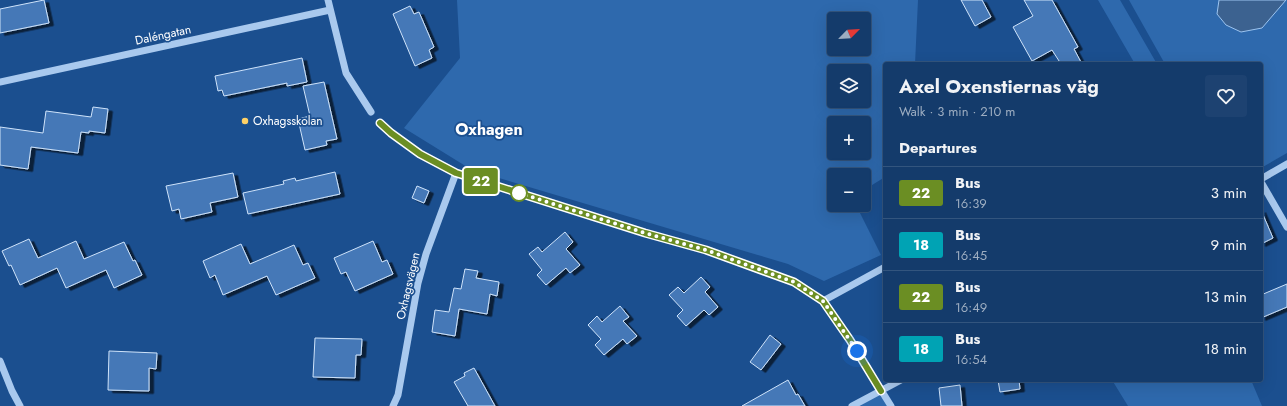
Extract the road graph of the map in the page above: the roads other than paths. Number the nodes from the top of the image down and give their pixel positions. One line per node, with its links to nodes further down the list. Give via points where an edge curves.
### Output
1 (328, 0): 2 (street)
2 (330, 10): 3 (street, Daléngatan); 4 (street, via 346,73)
3 (0, 82)
4 (371, 112)
5 (380, 123): 7 (street, via 420,154)
6 (1287, 164): 8 (street)
7 (456, 173): 12 (street, via 706,250 794,282); 17 (street, Oxhagsvägen, via 418,283 398,395)
8 (1263, 178)
9 (1263, 185): 10 (street)
10 (1287, 227)
11 (883, 268): 12 (street)
12 (823, 301): 15 (street)
13 (0, 361): 16 (street)
14 (897, 382): 15 (street)
15 (881, 391): 18 (street); 19 (street)
16 (20, 406)
17 (393, 406)
18 (852, 406)
19 (891, 406)

